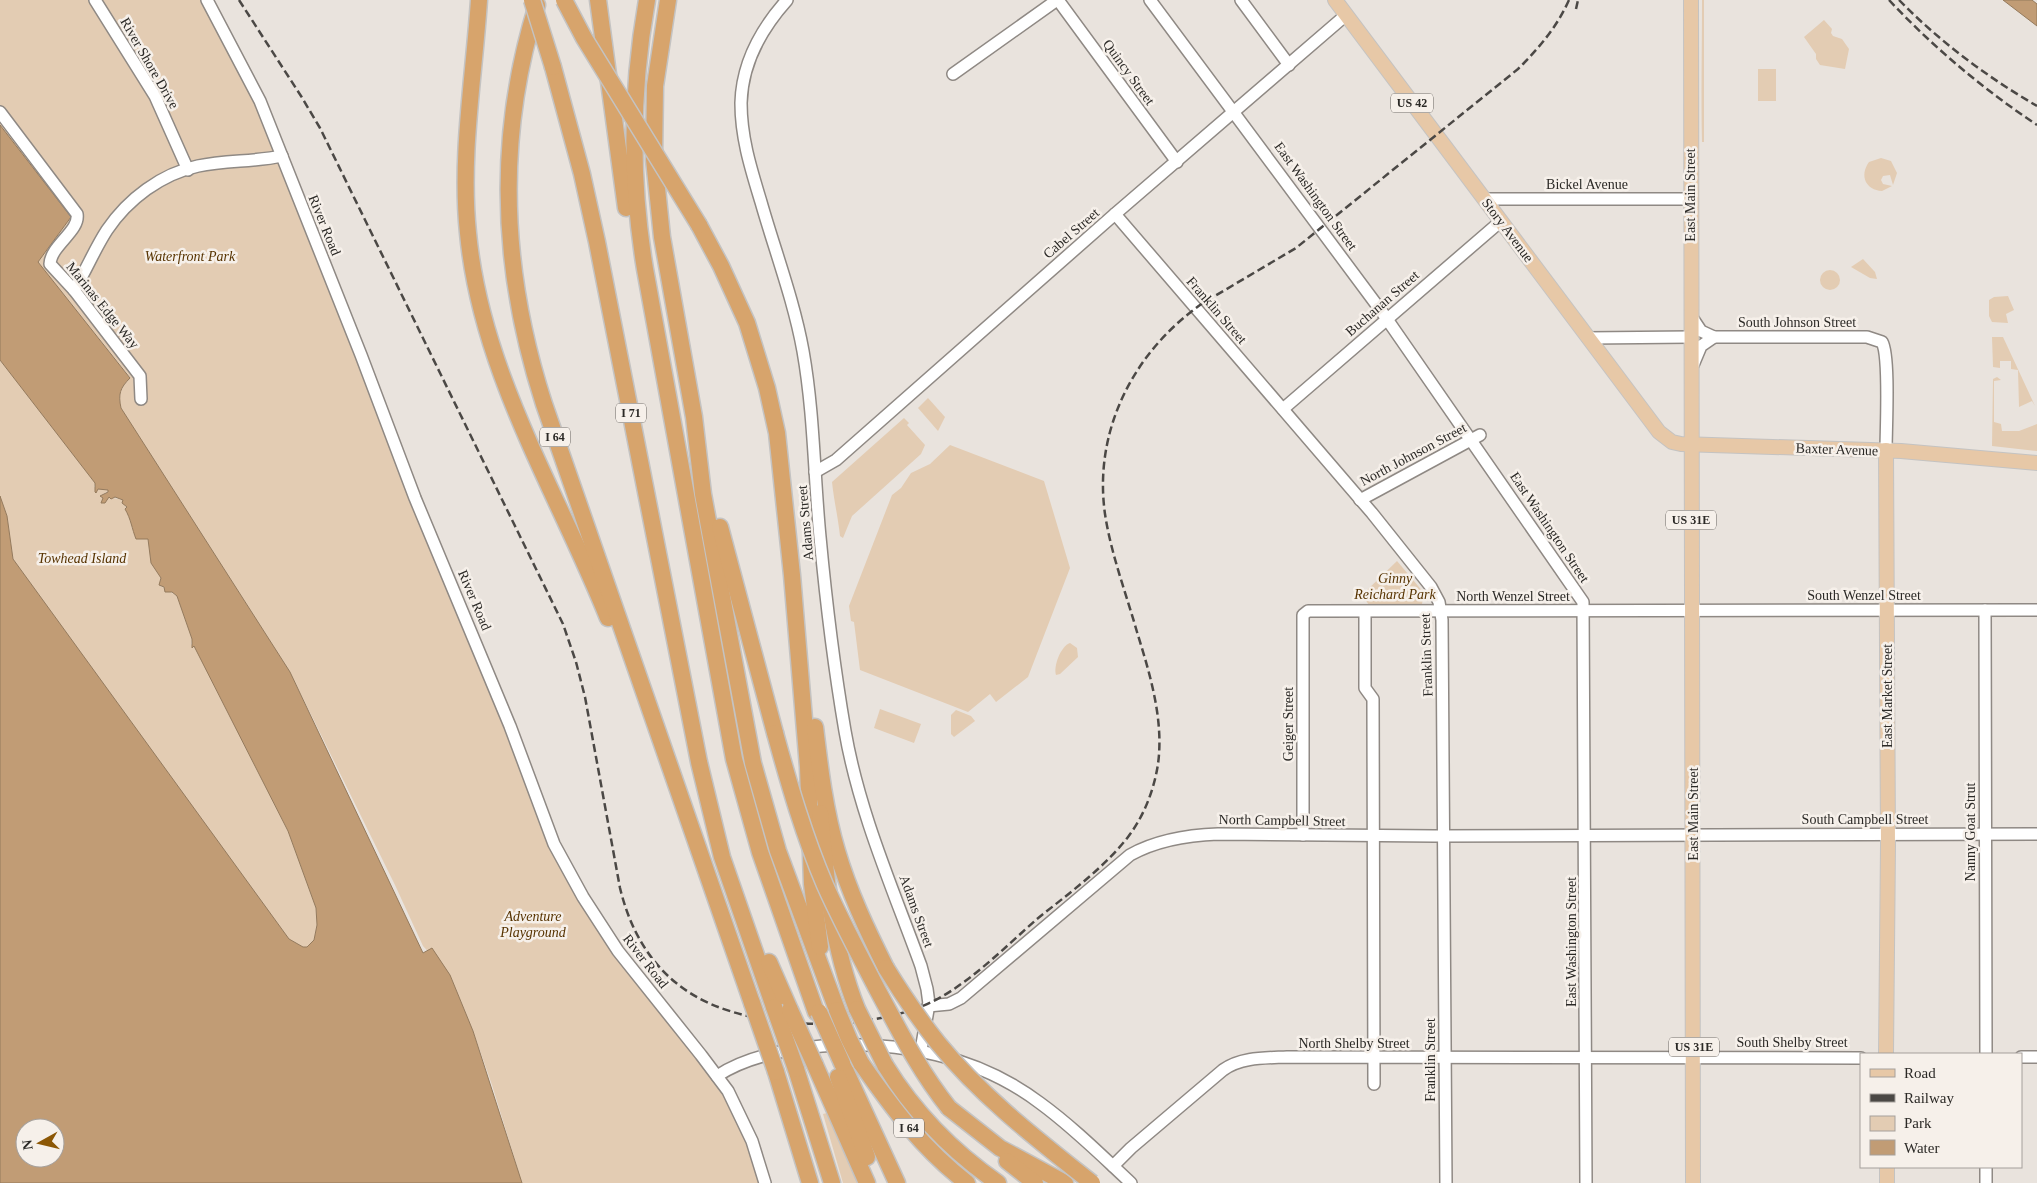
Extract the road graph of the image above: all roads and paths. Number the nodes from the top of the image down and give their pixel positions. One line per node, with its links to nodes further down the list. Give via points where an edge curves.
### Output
1 (95, 0): 23 (street, River Shore Drive, via 155,96)
2 (207, 0): 21 (street, River Road, via 260,101)
3 (479, 0): 64 (highway, via 467,139 466,191 470,253 484,323 509,398 595,586)
4 (532, 0): 67 (highway, I 71, bridge, via 582,174 597,242 699,762)
5 (539, 0): 64 (highway, I 64, via 519,76 509,166 509,226 520,317 544,404)
6 (564, 0): 46 (highway, bridge, via 698,225 739,304 758,355 780,452)
7 (598, 0): 36 (highway, via 634,261 645,317)
8 (647, 0): 36 (highway, via 634,95 635,194)
9 (668, 0): 39 (highway, I 64, via 655,86 654,159 667,266)
10 (787, 0): 44 (street, Adams Street, via 766,24 751,56 742,94 742,119 749,163 800,333 810,396)
11 (1058, 0): 18 (street); 22 (street, Quincy Street)
12 (1150, 0): 20 (street, East Washington Street)
13 (1241, 0): 17 (street)
14 (1335, 0): 16 (main road, Story Avenue / US 42)
15 (1690, 0): 25 (main road, East Main Street)
16 (1346, 15): 17 (street, Cabel Street); 24 (main road, Story Avenue / US 42)
17 (1289, 65): 20 (street, Cabel Street)
18 (953, 74)
19 (0, 112): 28 (street, Marinas Edge Way, via 77,214 76,223 50,258 50,264)
20 (1234, 113): 22 (street, Cabel Street); 30 (street, East Washington Street)
21 (282, 156): 23 (street, via 197,166); 79 (street, River Road, via 554,844 583,898 618,951)
22 (1177, 162): 26 (street, Cabel Street)
23 (188, 170): 28 (street, via 165,178 141,192 108,229)
24 (1484, 199): 25 (street, Bickel Avenue); 27 (main road, Story Avenue / US 42)
25 (1690, 199): 29 (main road, East Main Street)
26 (1115, 214): 38 (street, Franklin Street); 44 (street, Cabel Street, via 836,460)
27 (1501, 221): 30 (street, Buchanan Street); 33 (main road, Story Avenue / US 42)
28 (74, 290): 37 (street, Marinas Edge Way, via 140,376)
29 (1691, 316): 31 (main road, East Main Street); 32 (street, via 1701,331)
30 (1387, 319): 38 (street, Buchanan Street); 40 (street, East Washington Street)
31 (1691, 337): 33 (street); 35 (main road, East Main Street)
32 (1714, 337): 34 (street, South Johnson Street, via 1867,337); 35 (street, via 1701,346)
33 (1588, 338): 41 (main road, Story Avenue / US 42, via 1659,432 1672,442)
34 (1880, 340): 42 (street, East Market Street, via 1885,352)
35 (1691, 370): 41 (main road, East Main Street)
36 (664, 380): 78 (highway, via 738,774 760,852)
37 (141, 399)
38 (1283, 408): 45 (street, Franklin Street)
39 (694, 417): 65 (highway, I 64, via 703,494 753,763 778,851); 81 (highway, bridge, via 732,578 803,827 845,927 916,1062 932,1088)
40 (1476, 437): 45 (street, North Johnson Street); 51 (street, East Washington Street, via 1583,602)
41 (1691, 445): 42 (main road, Baxter Avenue); 47 (main road, East Main Street / US 31E)
42 (1886, 450): 43 (main road, Baxter Avenue); 52 (main road, East Market Street)
43 (2037, 463)
44 (815, 472): 66 (street, Adams Street, via 820,537 854,776 923,973)
45 (1360, 500): 50 (street, Franklin Street, via 1431,588)
46 (792, 575): 55 (highway); 65 (highway, via 808,767 812,884)
47 (1692, 610): 51 (street, North Wenzel Street); 52 (street, South Wenzel Street); 56 (main road, East Main Street / US 31E)
48 (1984, 610): 49 (street, South Wenzel Street); 52 (street, South Wenzel Street); 62 (street, Nanny Goat Strut)
49 (2037, 610)
50 (1440, 611): 51 (street, North Wenzel Street); 53 (street, North Wenzel Street); 63 (street, Franklin Street)
51 (1584, 611): 61 (street, East Washington Street)
52 (1887, 611): 57 (main road, East Market Street)
53 (1365, 612): 54 (street, North Wenzel Street); 60 (street, via 1365,688 1373,699)
54 (1305, 613): 59 (street, Geiger Street)
55 (813, 718): 92 (highway, bridge, via 834,934 857,1008 885,1065 935,1130); 95 (highway, bridge, via 824,793 837,850 863,921 886,968 916,1015 959,1066 1001,1108)
56 (1692, 834): 57 (street, South Campbell Street); 61 (street, North Campbell Street); 76 (main road, East Main Street / US 31E)
57 (1888, 834): 62 (street, South Campbell Street); 69 (main road, East Market Street)
58 (2037, 834): 62 (street, South Campbell Street)
59 (1303, 835): 60 (street, North Campbell Street); 66 (street, North Campbell Street, via 1205,834 1136,852 961,998 949,1004)
60 (1374, 835): 63 (street, North Campbell Street); 73 (street)
61 (1585, 835): 63 (street, North Campbell Street); 75 (street, East Washington Street)
62 (1985, 835): 70 (street, Nanny Goat Strut)
63 (1443, 836): 74 (street, Franklin Street)
64 (701, 859): 86 (highway, I 64, bridge, via 776,1072)
65 (821, 970): 91 (highway, I 64, bridge, via 861,1063 923,1145)
66 (928, 1006): 68 (street, Adams Street)
67 (782, 1008): 87 (highway, bridge, via 796,1069); 88 (highway, bridge, via 815,1066)
68 (921, 1050): 79 (street, via 842,1044 804,1048 769,1054 731,1067); 82 (street, via 972,1066 1016,1087 1060,1118)
69 (1886, 1053)
70 (1986, 1053)
71 (2022, 1057): 72 (street)
72 (2037, 1057)
73 (1374, 1058): 74 (street, North Shelby Street); 80 (street); 82 (street, North Shelby Street, via 1264,1058 1231,1064)
74 (1445, 1058): 75 (street, North Shelby Street); 97 (street, Franklin Street)
75 (1586, 1058): 76 (street, North Shelby Street); 98 (street, East Washington Street)
76 (1693, 1058): 77 (street, South Shelby Street); 99 (main road, East Main Street / US 31E)
77 (1860, 1058)
78 (838, 1063): 89 (highway); 90 (highway)
79 (717, 1076): 85 (street, River Road, via 743,1120)
80 (1374, 1084)
81 (952, 1110): 93 (highway, via 980,1138); 94 (highway, via 1000,1148)
82 (1113, 1166): 96 (street)
83 (1887, 1168): 100 (main road)
84 (1986, 1168): 101 (street)
85 (765, 1183)
86 (810, 1183)
87 (832, 1183)
88 (867, 1183)
89 (876, 1183)
90 (897, 1183)
91 (967, 1183)
92 (998, 1183)
93 (1035, 1183)
94 (1065, 1183)
95 (1092, 1183)
96 (1132, 1183)
97 (1446, 1183)
98 (1586, 1183)
99 (1693, 1183)
100 (1887, 1183)
101 (1986, 1183)

